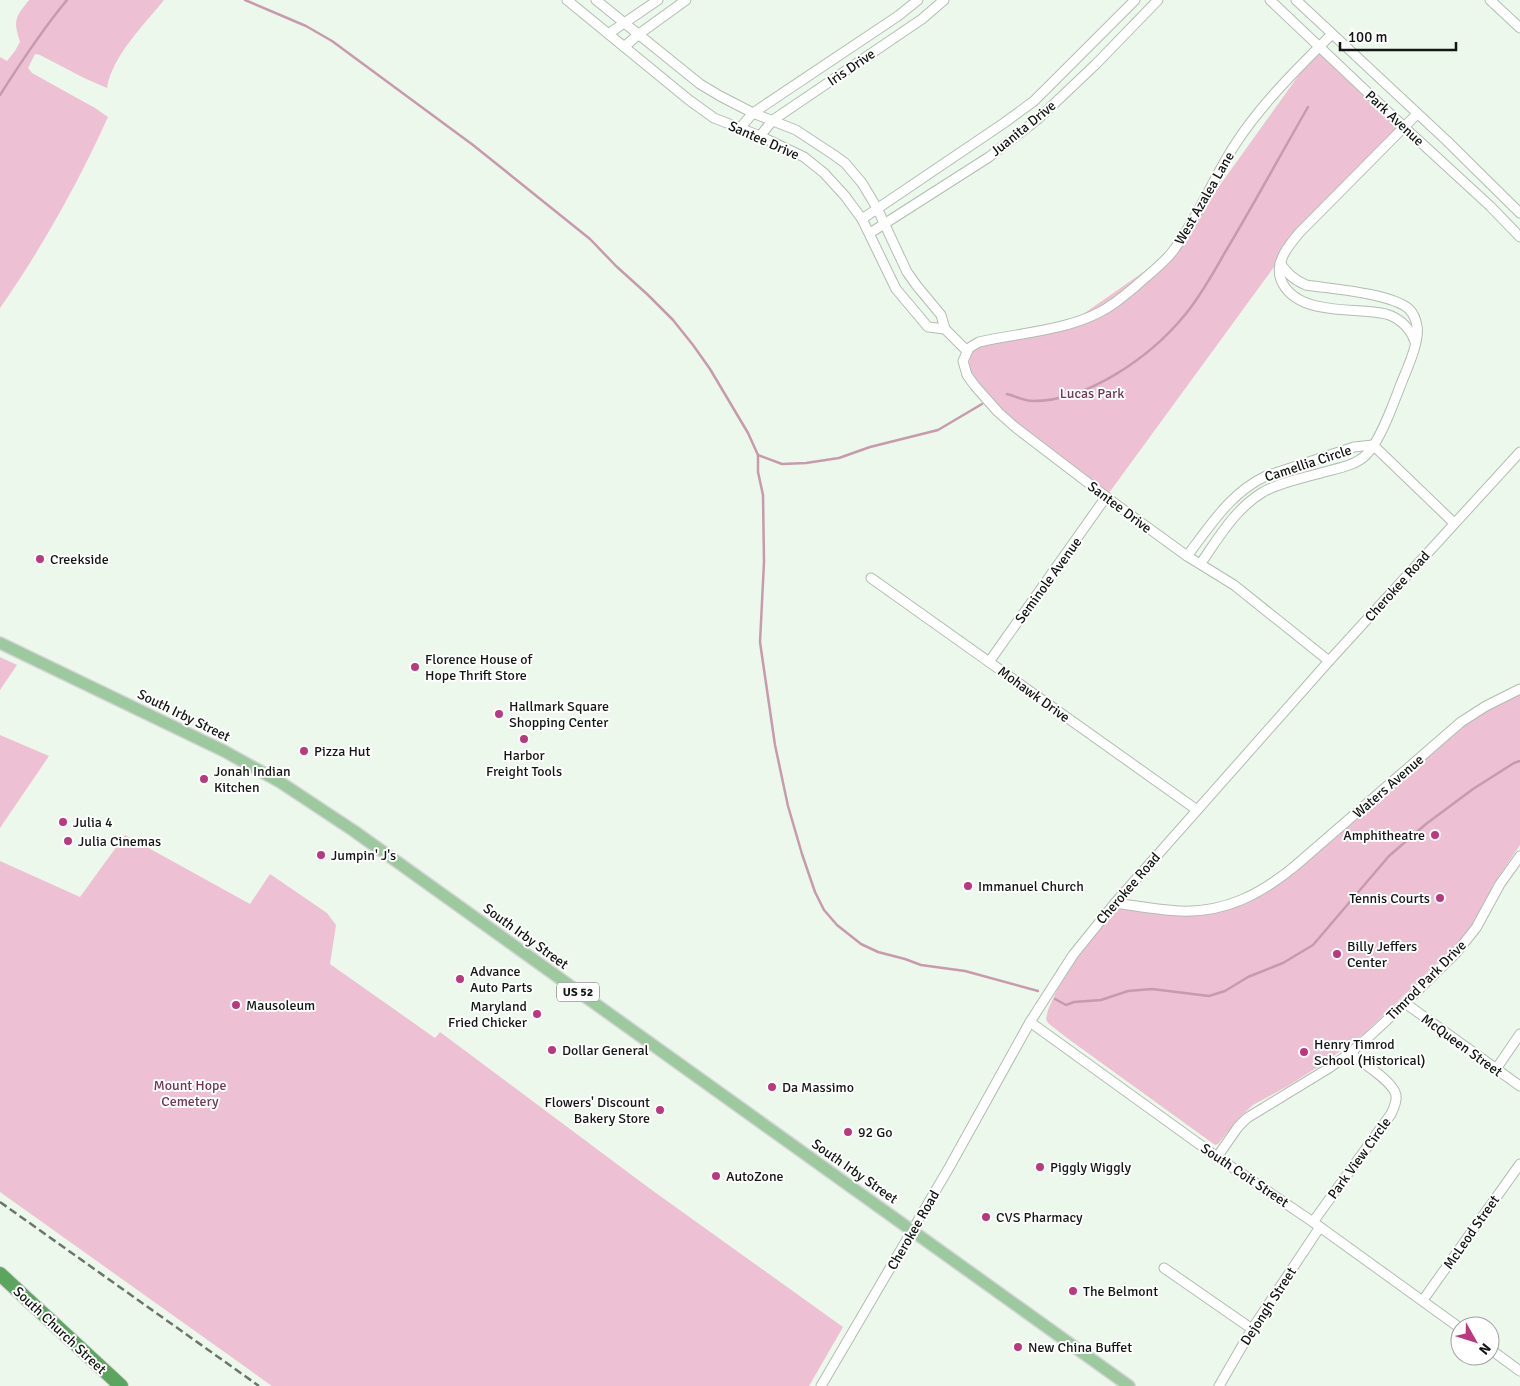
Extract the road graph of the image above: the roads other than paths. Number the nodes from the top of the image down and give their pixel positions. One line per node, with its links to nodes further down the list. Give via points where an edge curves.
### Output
1 (567, 0): 14 (street, Santee Drive)
2 (596, 0): 12 (street, Santee Drive)
3 (658, 0): 12 (street)
4 (686, 0): 15 (street)
5 (918, 0): 19 (street, Iris Drive)
6 (944, 0): 21 (street, Iris Drive, via 922,19)
7 (1135, 0): 25 (street, Juanita Drive, via 1034,101)
8 (1158, 0): 28 (street, Juanita Drive, via 1038,119 989,156)
9 (1270, 0): 18 (street, Park Avenue)
10 (1296, 0): 16 (street, Park Avenue)
11 (1490, 0): 13 (street)
12 (625, 22): 14 (street); 15 (street, Santee Drive)
13 (1520, 28)
14 (608, 34): 17 (street, Santee Drive)
15 (639, 34): 17 (street); 19 (street, Santee Drive, via 700,84)
16 (1332, 34): 18 (street, West Azalea Lane); 20 (street, Park Avenue)
17 (624, 47): 23 (street, Santee Drive, via 714,118)
18 (1319, 47): 22 (street, Park Avenue); 34 (street, West Azalea Lane, via 1269,100 1237,142 1172,252 1122,298 1084,320 979,342)
19 (753, 113): 21 (street, Santee Drive); 23 (street, Iris Drive)
20 (1417, 114): 22 (street); 26 (street, Park Avenue)
21 (773, 120): 24 (street, Iris Drive); 25 (street, Santee Drive, via 802,134 845,164 862,183)
22 (1404, 127): 30 (street, Park Avenue); 31 (street, via 1300,232)
23 (740, 128): 24 (street, Santee Drive)
24 (760, 136): 27 (street, Santee Drive, via 804,157 845,196)
25 (877, 208): 27 (street, Juanita Drive); 28 (street, Santee Drive)
26 (1520, 213)
27 (862, 218): 29 (street, Santee Drive)
28 (884, 223): 29 (street, Juanita Drive); 32 (street, Santee Drive, via 907,272 941,314)
29 (870, 233): 32 (street, Santee Drive, via 886,272 910,308 928,327)
30 (1520, 237)
31 (1280, 263): 33 (street, via 1281,280 1295,298 1313,305 1386,314 1407,327); 33 (street, Camellia Circle, via 1291,277 1306,285 1387,298 1405,306 1417,325)
32 (945, 329): 34 (street, Santee Drive)
33 (1415, 342): 35 (street, Camellia Circle, via 1401,385)
34 (966, 351): 37 (street, Santee Drive, via 963,360 967,375 998,412)
35 (1373, 445): 38 (street); 39 (street, Camellia Circle, via 1354,447 1256,480 1227,504); 40 (street, Camellia Circle, via 1367,454 1349,465 1264,491 1231,520)
36 (1520, 452): 38 (street, Cherokee Road)
37 (1106, 497): 39 (street, Santee Drive); 44 (street, Seminole Avenue)
38 (1454, 524): 43 (street, Cherokee Road)
39 (1187, 556): 40 (street, Santee Drive)
40 (1201, 564): 43 (street, Santee Drive, via 1234,585)
41 (871, 578): 44 (street, Mohawk Drive)
42 (0, 642): 58 (main road, South Irby Street / US 52, via 280,782 354,831)
43 (1329, 661): 46 (street, Cherokee Road)
44 (989, 662): 46 (street, Mohawk Drive)
45 (1520, 690): 48 (street, Waters Avenue, via 1461,722 1284,876 1247,899 1196,911)
46 (1196, 810): 48 (street, Cherokee Road)
47 (1520, 856): 49 (street, Timrod Park Drive, via 1476,928 1456,953)
48 (1115, 903): 50 (street, Cherokee Road, via 1073,955)
49 (1404, 1003): 52 (street, Timrod Park Drive); 53 (street, McQueen Street)
50 (1030, 1022): 55 (street, South Coit Street); 58 (street, Cherokee Road)
51 (1520, 1034): 53 (street)
52 (1350, 1053): 55 (street, Timrod Park Drive, via 1247,1118); 57 (street, Park View Circle, via 1391,1085 1396,1100 1391,1114)
53 (1496, 1069): 54 (street, McQueen Street)
54 (1520, 1086)
55 (1217, 1157): 57 (street, South Coit Street)
56 (1520, 1164): 61 (street, McLeod Street)
57 (1317, 1224): 61 (street, South Coit Street); 63 (street, Dejongh Street)
58 (913, 1230): 67 (street, Cherokee Road); 68 (main road, South Irby Street / US 52)
59 (1164, 1268): 63 (street)
60 (0, 1274): 66 (highway, South Church Street)
61 (1423, 1300): 62 (street, South Coit Street)
62 (1450, 1320)
63 (1252, 1329): 69 (street, Dejongh Street)
64 (1500, 1356): 65 (street)
65 (1520, 1371)
66 (121, 1386)
67 (821, 1386)
68 (1129, 1386)
69 (1219, 1386)

